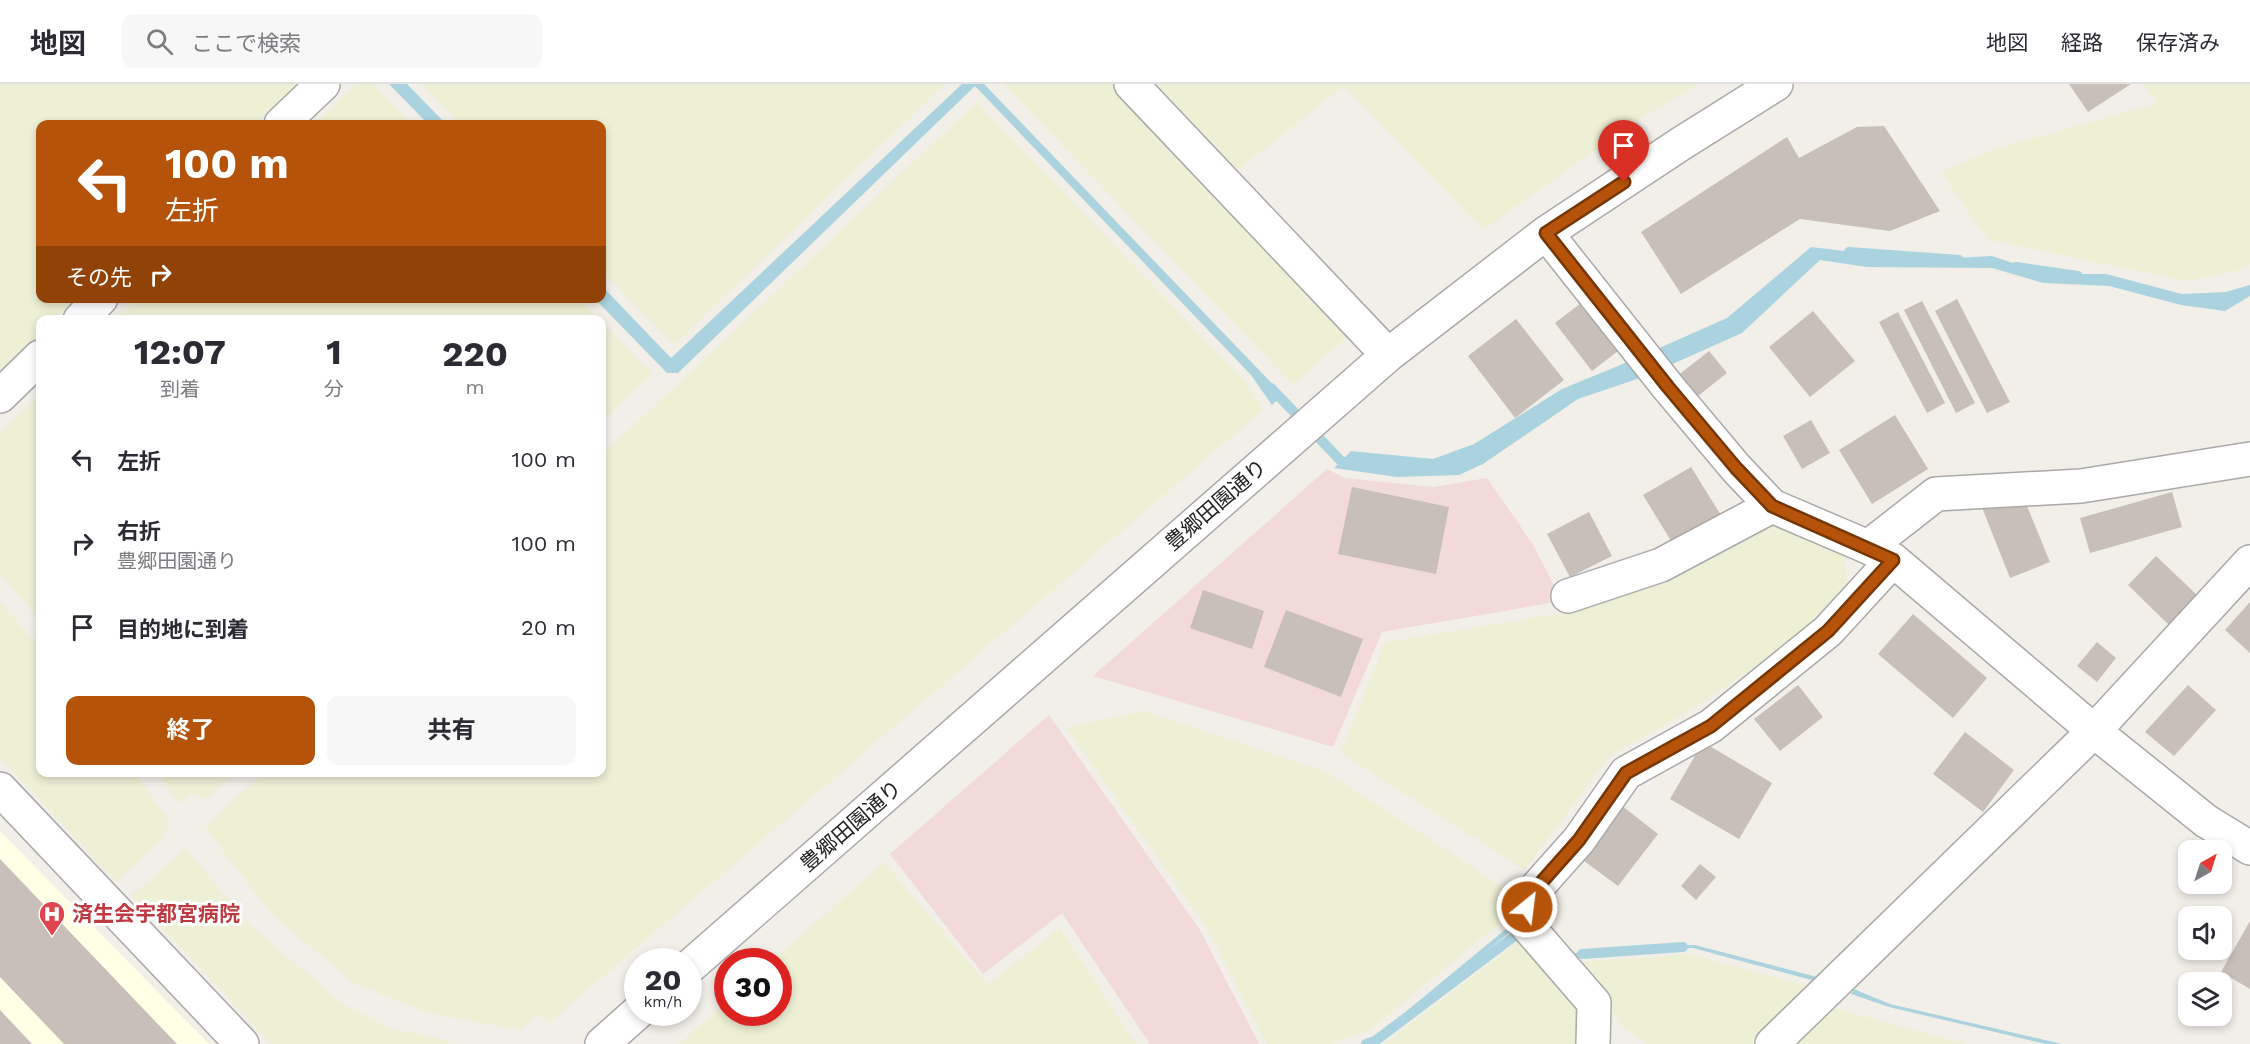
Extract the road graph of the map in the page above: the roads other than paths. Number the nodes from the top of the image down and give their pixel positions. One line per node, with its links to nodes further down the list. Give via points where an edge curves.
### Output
1 (323, 84): 4 (street)
2 (1131, 84): 8 (street)
3 (1776, 84): 5 (street, 豊郷田園通り)
4 (285, 120)
5 (1546, 233): 8 (street, 豊郷田園通り); 12 (street, via 1668,387)
6 (96, 303): 7 (street)
7 (85, 315)
8 (1388, 355): 19 (street, 豊郷田園通り)
9 (36, 361): 10 (street)
10 (0, 396)
11 (2250, 459): 13 (street, via 2081,486 1936,494)
12 (1772, 506): 13 (street); 15 (street, via 1661,565)
13 (1880, 553): 16 (street); 23 (street, via 1828,631 1711,726 1626,773 1579,840 1531,894 1523,921 1594,1003)
14 (2250, 562): 16 (street)
15 (1568, 596)
16 (2094, 731): 18 (street, via 2206,821); 24 (street)
17 (0, 789): 21 (street)
18 (2250, 848)
19 (702, 956)
20 (624, 1024): 22 (street)
21 (242, 1044)
22 (602, 1044)
23 (1593, 1044)
24 (1772, 1044)

